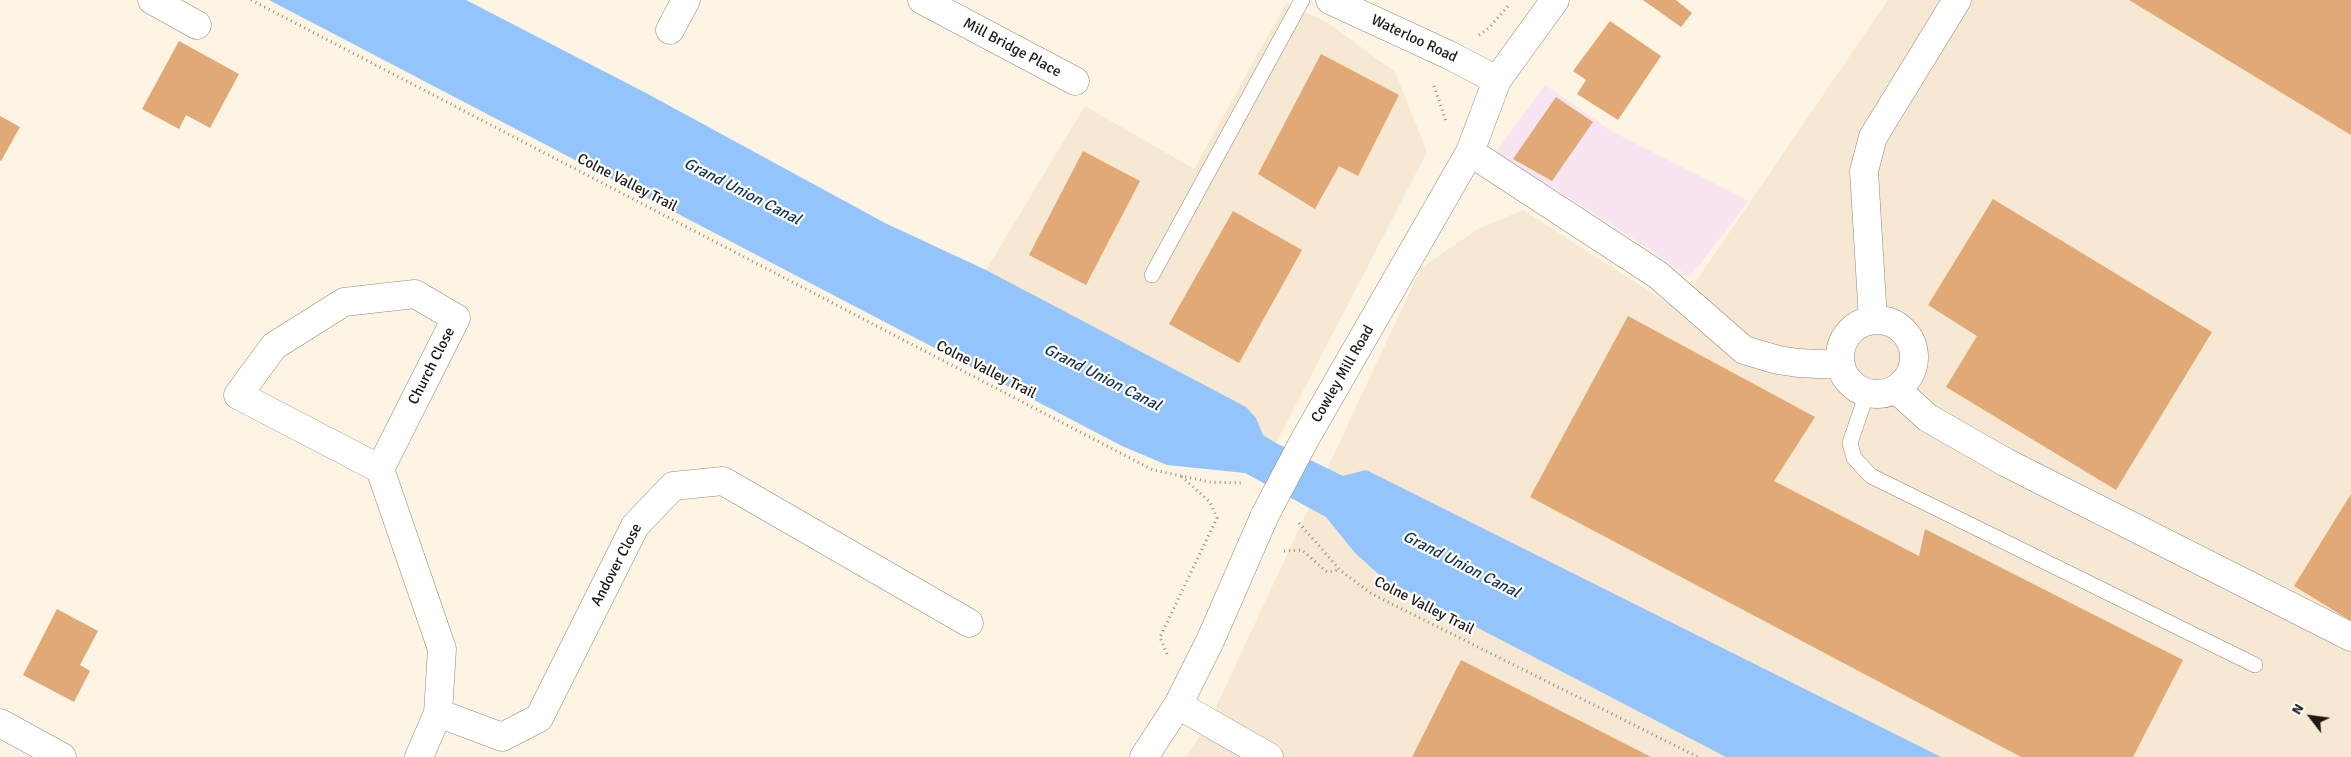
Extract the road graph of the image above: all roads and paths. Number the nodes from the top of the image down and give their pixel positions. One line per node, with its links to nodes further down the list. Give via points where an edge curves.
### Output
1 (152, 0): 10 (street)
2 (251, 0): 22 (path, Colne Valley Trail, via 1153,470)
3 (686, 0): 11 (street)
4 (922, 0): 14 (street, Mill Bridge Place)
5 (1302, 0): 16 (lane)
6 (1330, 0): 13 (street, Waterloo Road)
7 (1555, 0): 13 (street, Cowley Mill Road)
8 (1957, 0): 17 (street, via 1873,137 1864,171)
9 (1503, 11): 12 (path, via 1489,28)
10 (197, 25)
11 (670, 30)
12 (1474, 38)
13 (1498, 80): 15 (street, Cowley Mill Road)
14 (1075, 81)
15 (1470, 152): 18 (street, via 1658,275 1744,350 1792,362); 25 (street, Cowley Mill Road, bridge, via 1304,439)
16 (1152, 275)
17 (1873, 320): 18 (street, via 1853,329 1845,338 1840,354); 19 (street, via 1894,325 1905,333 1912,346 1912,370)
18 (1841, 365): 20 (street, via 1847,379)
19 (1896, 389): 20 (street, via 1883,394); 28 (street, via 1928,418 2005,462)
20 (1867, 393): 30 (lane, via 1850,443 1854,458 1871,476)
21 (380, 469): 21 (street, Church Close, via 238,395 274,346 344,302 415,294 456,318); 32 (street, via 442,649)
22 (1180, 476): 23 (path, Colne Valley Trail, via 1210,482); 29 (path, via 1210,502 1216,518 1160,637)
23 (1251, 483)
24 (1292, 518): 26 (path, Colne Valley Trail)
25 (1247, 553): 26 (path, via 1302,550 1327,572); 31 (street, Cowley Mill Road, via 1213,634)
26 (1340, 570): 38 (path, Colne Valley Trail, via 1372,594)
27 (969, 623): 32 (street, Andover Close, via 723,481 673,486 635,526 539,718 502,737)
28 (2351, 637)
29 (1168, 658)
30 (2255, 665)
31 (1178, 705): 36 (street, Cowley Mill Road); 37 (street)
32 (438, 713): 35 (street)
33 (0, 723): 34 (street)
34 (62, 757)
35 (419, 757)
36 (1144, 757)
37 (1269, 757)
38 (1698, 757)

